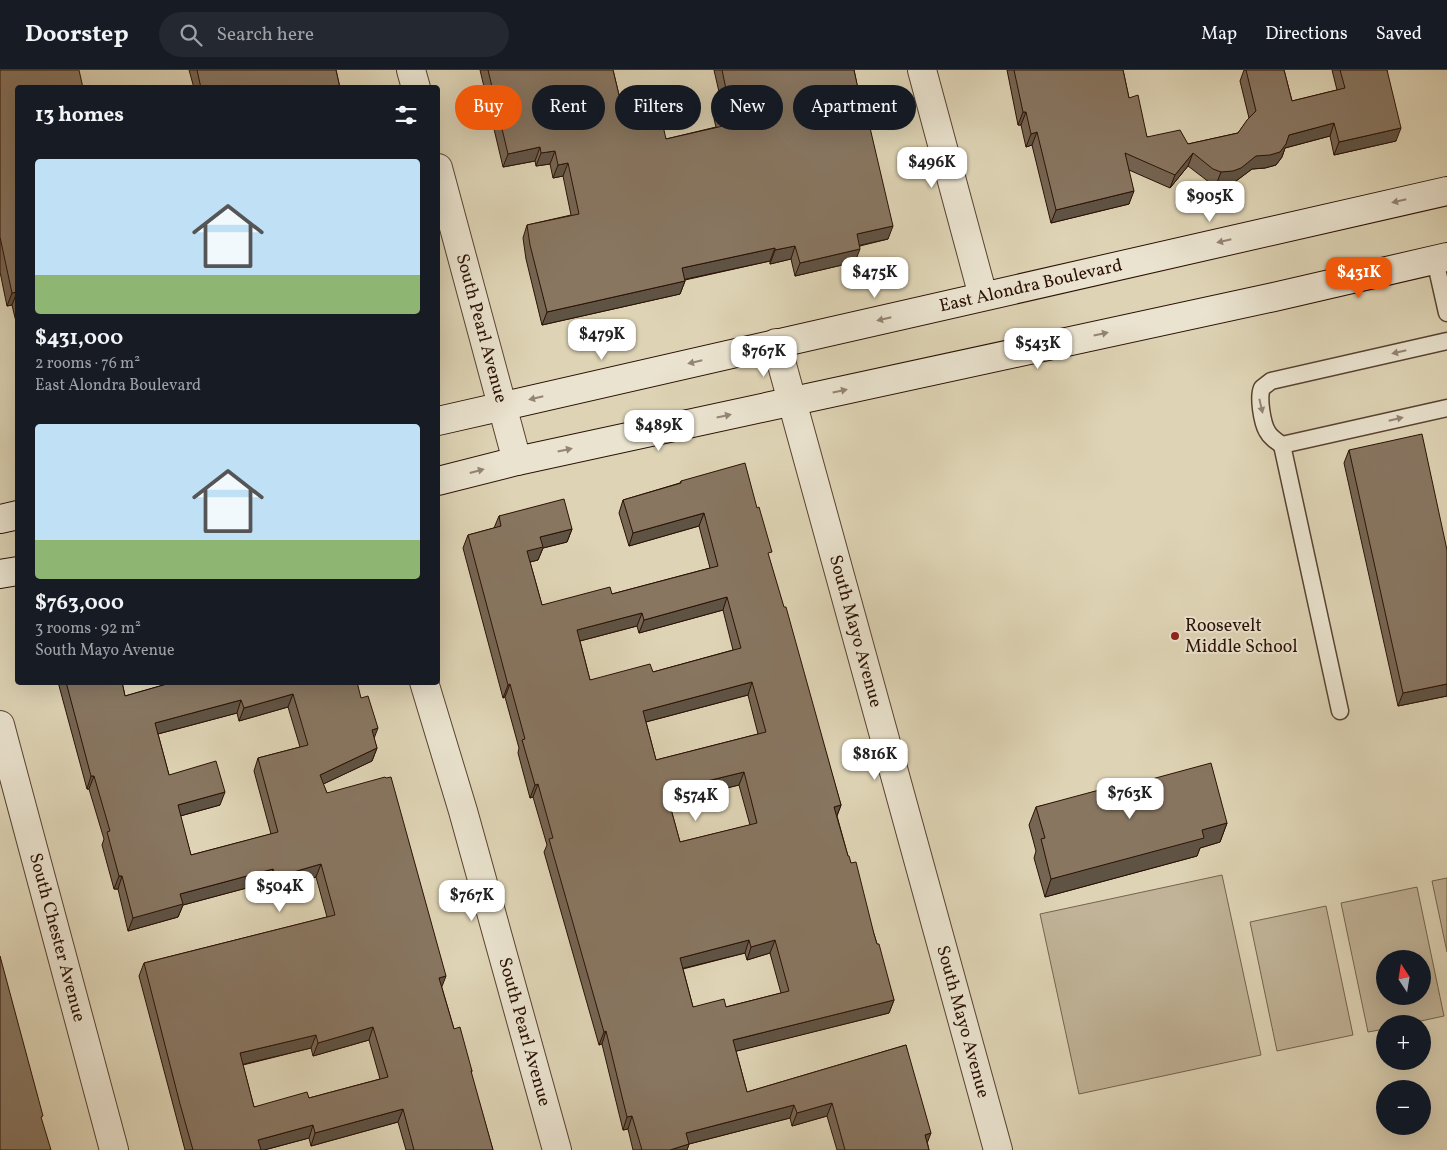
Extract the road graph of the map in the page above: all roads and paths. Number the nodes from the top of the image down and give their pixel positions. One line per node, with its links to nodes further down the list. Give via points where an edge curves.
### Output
1 (411, 70): 3 (street)
2 (922, 70): 7 (street)
3 (415, 85)
4 (440, 175): 12 (street, South Pearl Avenue)
5 (1447, 191): 7 (street, East Alondra Boulevard, one-way to 7)
6 (1441, 258): 8 (lane); 11 (street, one-way to 6)
7 (983, 296): 10 (street, East Alondra Boulevard, one-way to 10)
8 (1447, 313)
9 (1447, 341): 15 (lane, one-way to 15, via 1265,384 1259,398 1267,430)
10 (776, 343): 11 (street, South Mayo Avenue); 12 (street, East Alondra Boulevard, one-way to 12)
11 (792, 401): 16 (street, one-way to 11); 27 (street, South Mayo Avenue)
12 (503, 406): 14 (street, East Alondra Boulevard); 16 (street, South Pearl Avenue)
13 (1447, 408): 15 (lane, one-way to 13)
14 (440, 420)
15 (1282, 445): 23 (lane)
16 (517, 461): 17 (street, one-way to 16)
17 (440, 480)
18 (15, 516): 19 (street)
19 (0, 519)
20 (15, 572): 21 (street)
21 (0, 574)
22 (425, 685): 26 (street, South Pearl Avenue, via 464,810)
23 (1340, 711)
24 (0, 725): 25 (street, South Chester Avenue)
25 (114, 1150)
26 (557, 1150)
27 (998, 1150)

